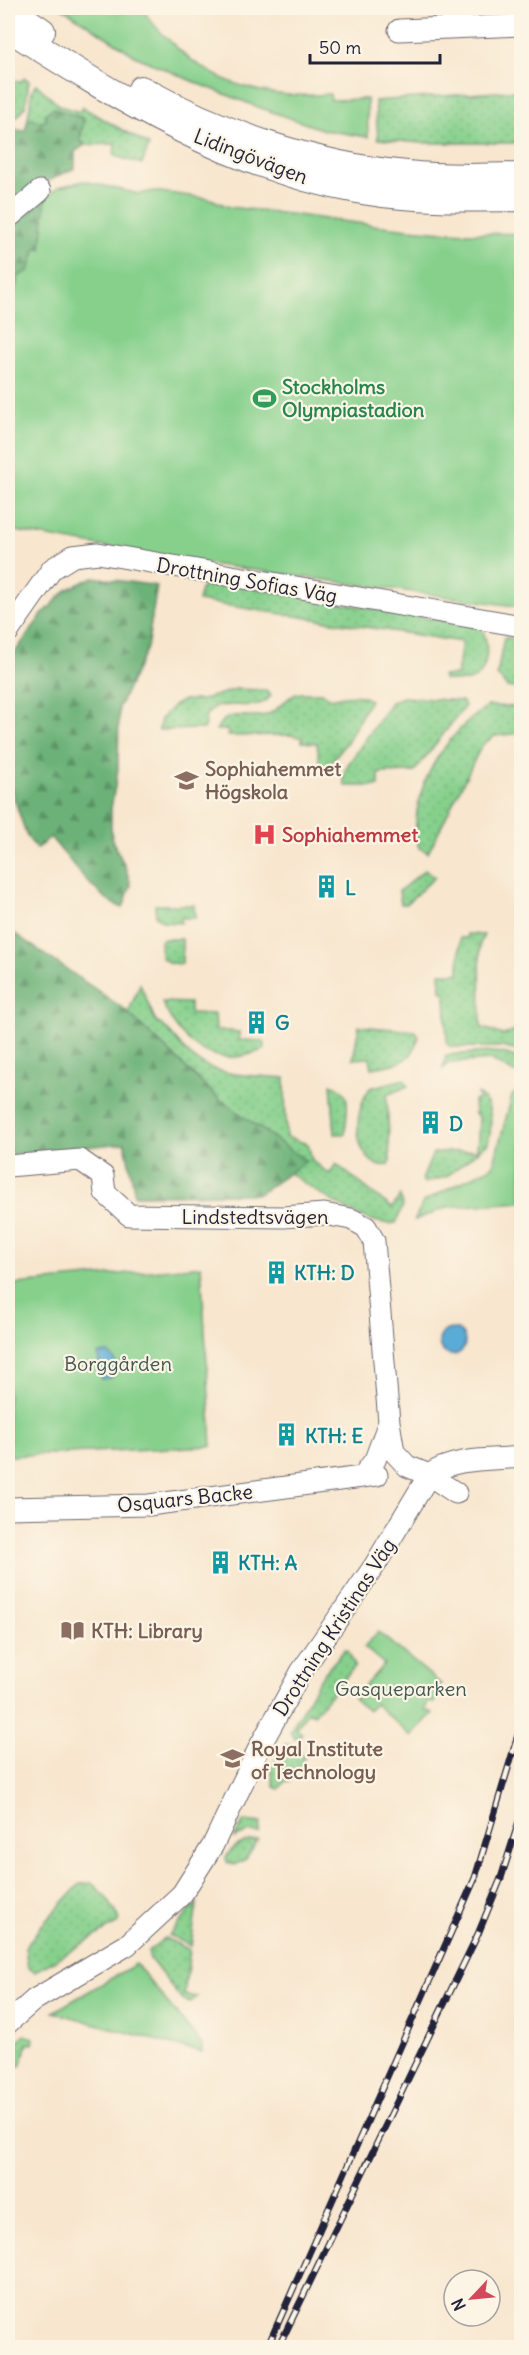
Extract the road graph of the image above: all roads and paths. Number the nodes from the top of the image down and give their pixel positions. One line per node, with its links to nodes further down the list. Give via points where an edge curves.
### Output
1 (8, 8): 5 (main road, Lidingövägen, via 68,48 155,97 288,150 406,174)
2 (522, 25): 4 (street)
3 (8, 28): 7 (main road, Lidingövägen, via 156,116 264,165 319,182 397,196)
4 (399, 30)
5 (522, 176)
6 (40, 191): 8 (street)
7 (522, 198)
8 (8, 218)
9 (522, 626): 10 (street, Drottning Sofias Väg, via 98,553 73,556 52,569)
10 (8, 632)
11 (8, 1166): 12 (street, Lindstedtsvägen, via 80,1161 103,1176 105,1193 129,1215 324,1214 351,1219 366,1227 374,1241)
12 (389, 1422): 14 (street, via 375,1460); 14 (street, Lindstedtsvägen, via 394,1452)
13 (522, 1457): 15 (street, via 454,1464)
14 (378, 1474): 15 (street); 17 (street, Osquars Backe, via 149,1505)
15 (429, 1475): 16 (street); 18 (street, Drottning Kristinas Väg, via 375,1565 302,1672 260,1746 213,1845 182,1894 128,1945 34,2000)
16 (456, 1493)
17 (8, 1508)
18 (8, 2023)

